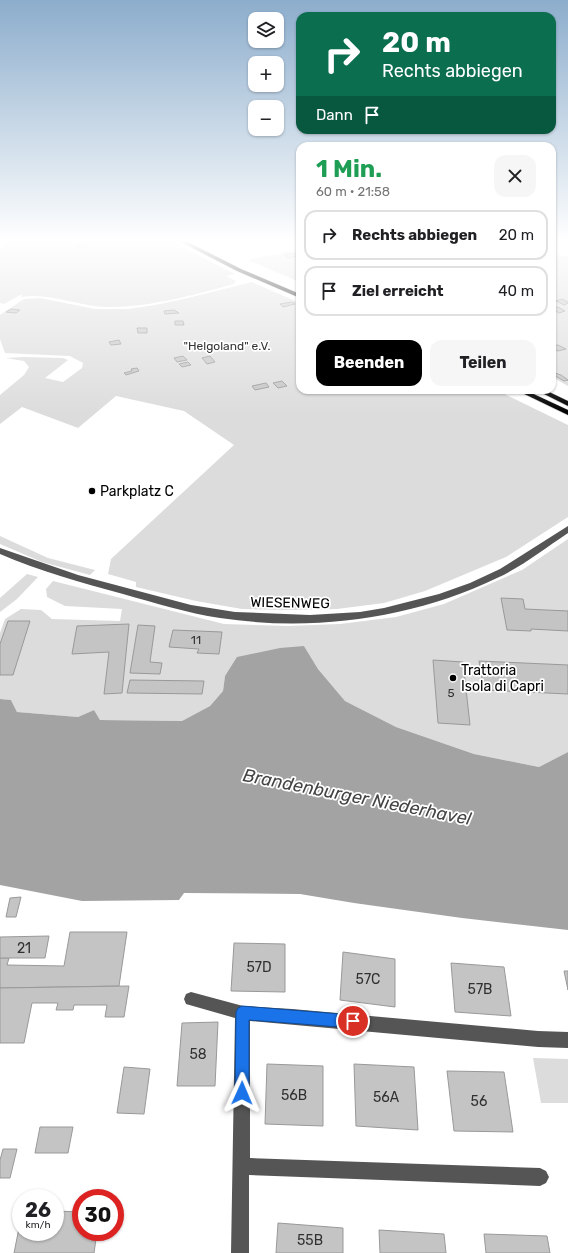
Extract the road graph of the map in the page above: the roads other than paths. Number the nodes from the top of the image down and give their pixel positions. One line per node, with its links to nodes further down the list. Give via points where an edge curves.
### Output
1 (528, 394): 4 (main road)
2 (547, 394): 3 (main road)
3 (568, 404)
4 (568, 413)
5 (568, 529): 6 (street, WIESENWEG, via 513,566 474,585 432,600 387,611 334,618 234,616 196,609 53,571)
6 (0, 551)
7 (191, 999): 8 (street)
8 (242, 1012): 9 (street); 10 (street)
9 (568, 1040)
10 (241, 1166): 11 (street); 12 (street)
11 (540, 1177)
12 (240, 1253)

